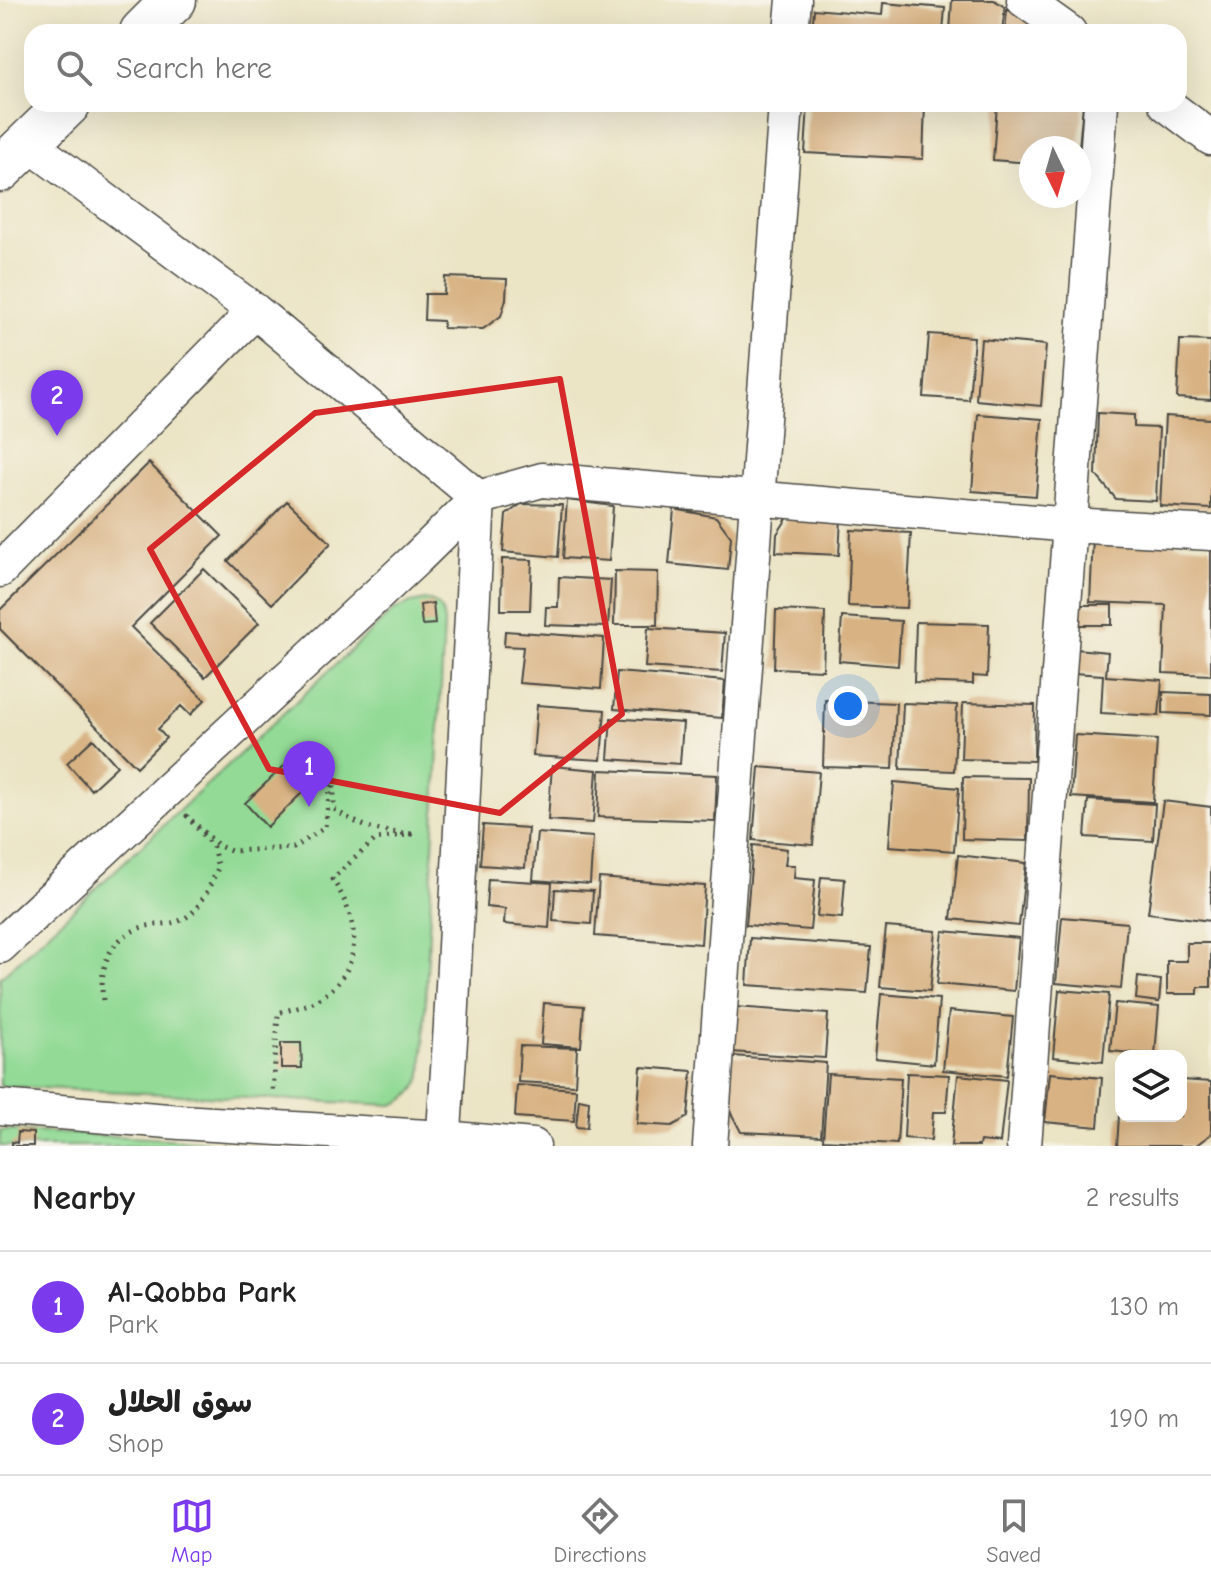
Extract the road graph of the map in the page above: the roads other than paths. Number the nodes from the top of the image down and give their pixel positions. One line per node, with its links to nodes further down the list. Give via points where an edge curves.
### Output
1 (174, 0): 4 (main road)
2 (794, 0): 5 (street)
3 (1024, 0): 6 (street)
4 (150, 24)
5 (792, 24)
6 (1058, 24)
7 (60, 112): 12 (main road)
8 (785, 112): 15 (street)
9 (1100, 112): 16 (street)
10 (1177, 112): 11 (street)
11 (1211, 138)
12 (14, 157): 13 (street)
13 (255, 311): 14 (street); 18 (street)
14 (478, 498): 15 (street, via 542,480); 19 (street); 21 (street)
15 (756, 498): 16 (street); 23 (street)
16 (1071, 525): 17 (street); 24 (street)
17 (1211, 533)
18 (0, 570)
19 (0, 946)
20 (0, 1107): 21 (street)
21 (443, 1142): 22 (street)
22 (533, 1146)
23 (710, 1146)
24 (1024, 1146)

